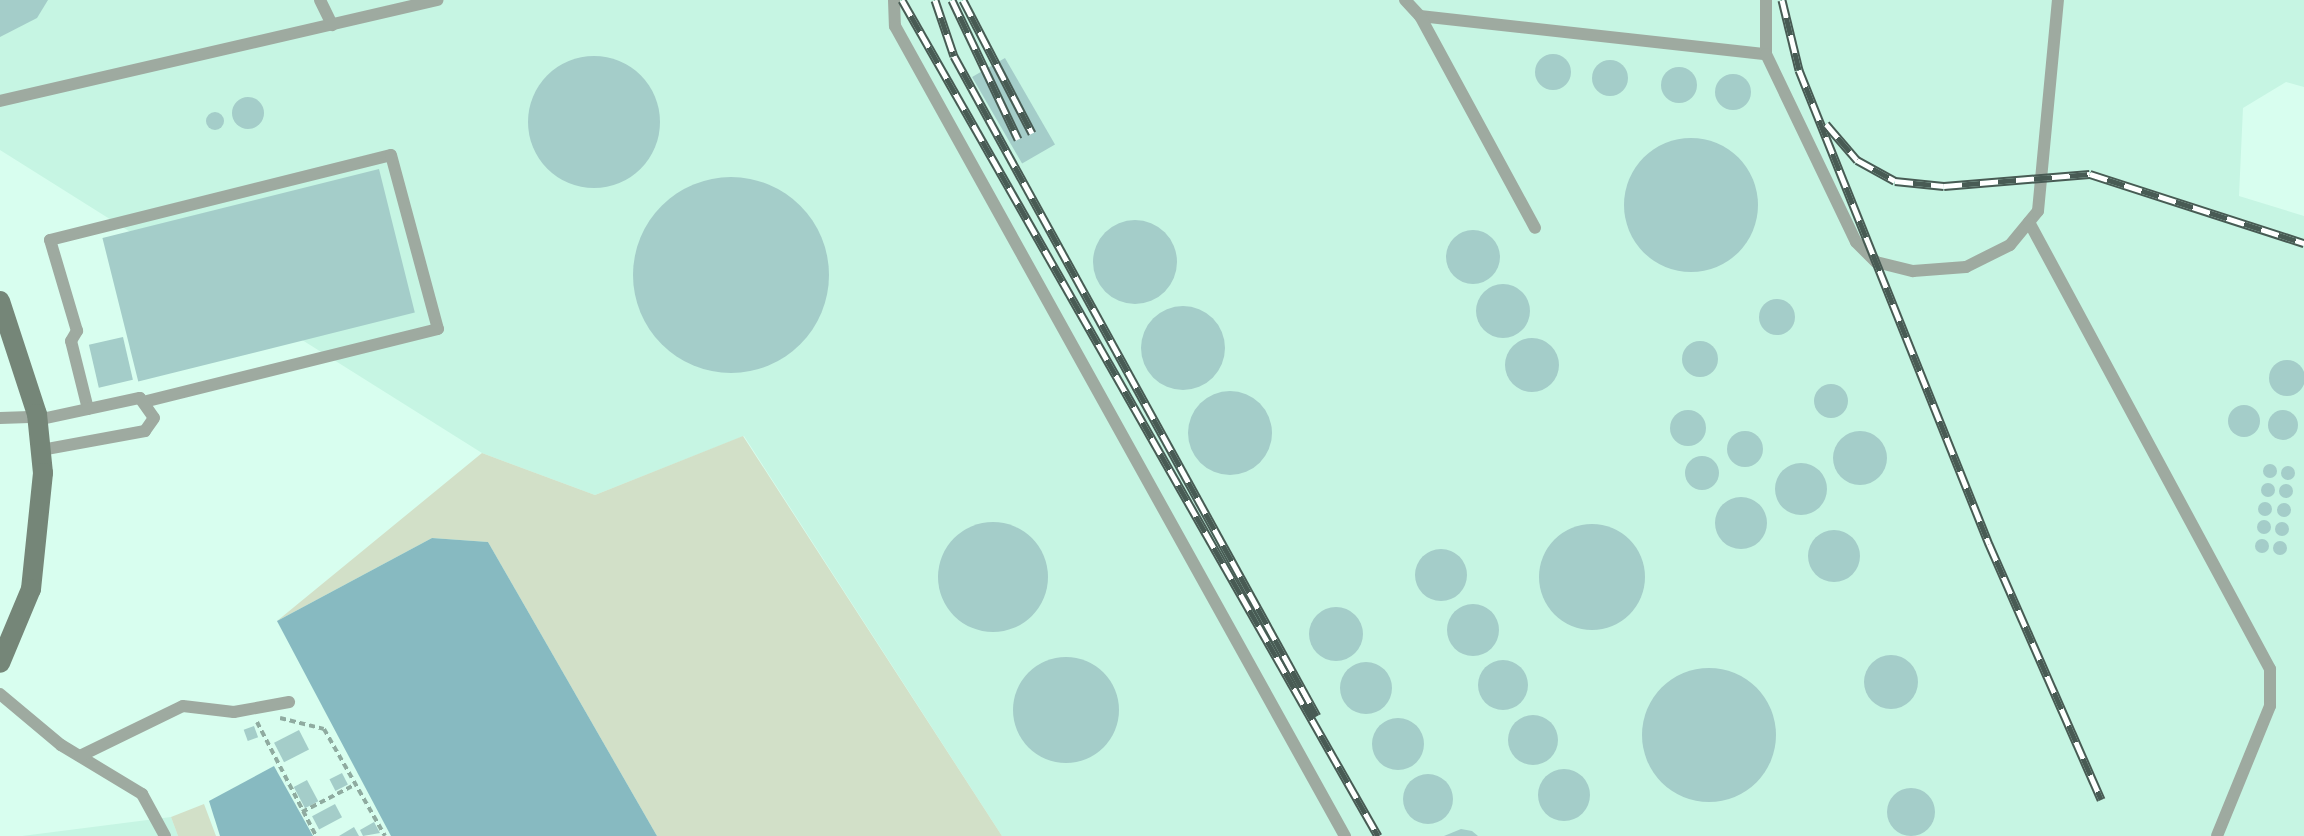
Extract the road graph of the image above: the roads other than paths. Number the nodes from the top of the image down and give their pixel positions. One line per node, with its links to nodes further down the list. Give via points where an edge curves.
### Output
1 (320, 0): 8 (lane)
2 (437, 0): 8 (lane)
3 (894, 0): 24 (lane, via 895,26)
4 (1405, 0): 7 (lane)
5 (1766, 0): 9 (lane)
6 (2058, 0): 11 (lane, via 2038,211)
7 (1420, 16): 9 (lane); 12 (lane)
8 (332, 25): 10 (lane)
9 (1766, 54): 11 (lane, via 1856,242 1876,262 1913,271 1966,267 2010,245)
10 (0, 101)
11 (2029, 222): 25 (lane, via 2270,669 2270,706)
12 (1535, 228)
13 (0, 301): 17 (street)
14 (148, 401): 15 (lane); 15 (lane, via 438,329 391,155 50,240 77,331 71,341); 18 (lane, via 154,418 145,431)
15 (88, 409): 17 (lane)
16 (0, 418): 17 (lane)
17 (37, 418): 18 (street)
18 (41, 450): 19 (street, via 42,533 34,575)
19 (0, 663)
20 (0, 694): 22 (lane)
21 (289, 702): 22 (lane, via 251,709 183,706)
22 (80, 756): 23 (lane, via 142,794)
23 (165, 836)
24 (1345, 836)
25 (2217, 836)

